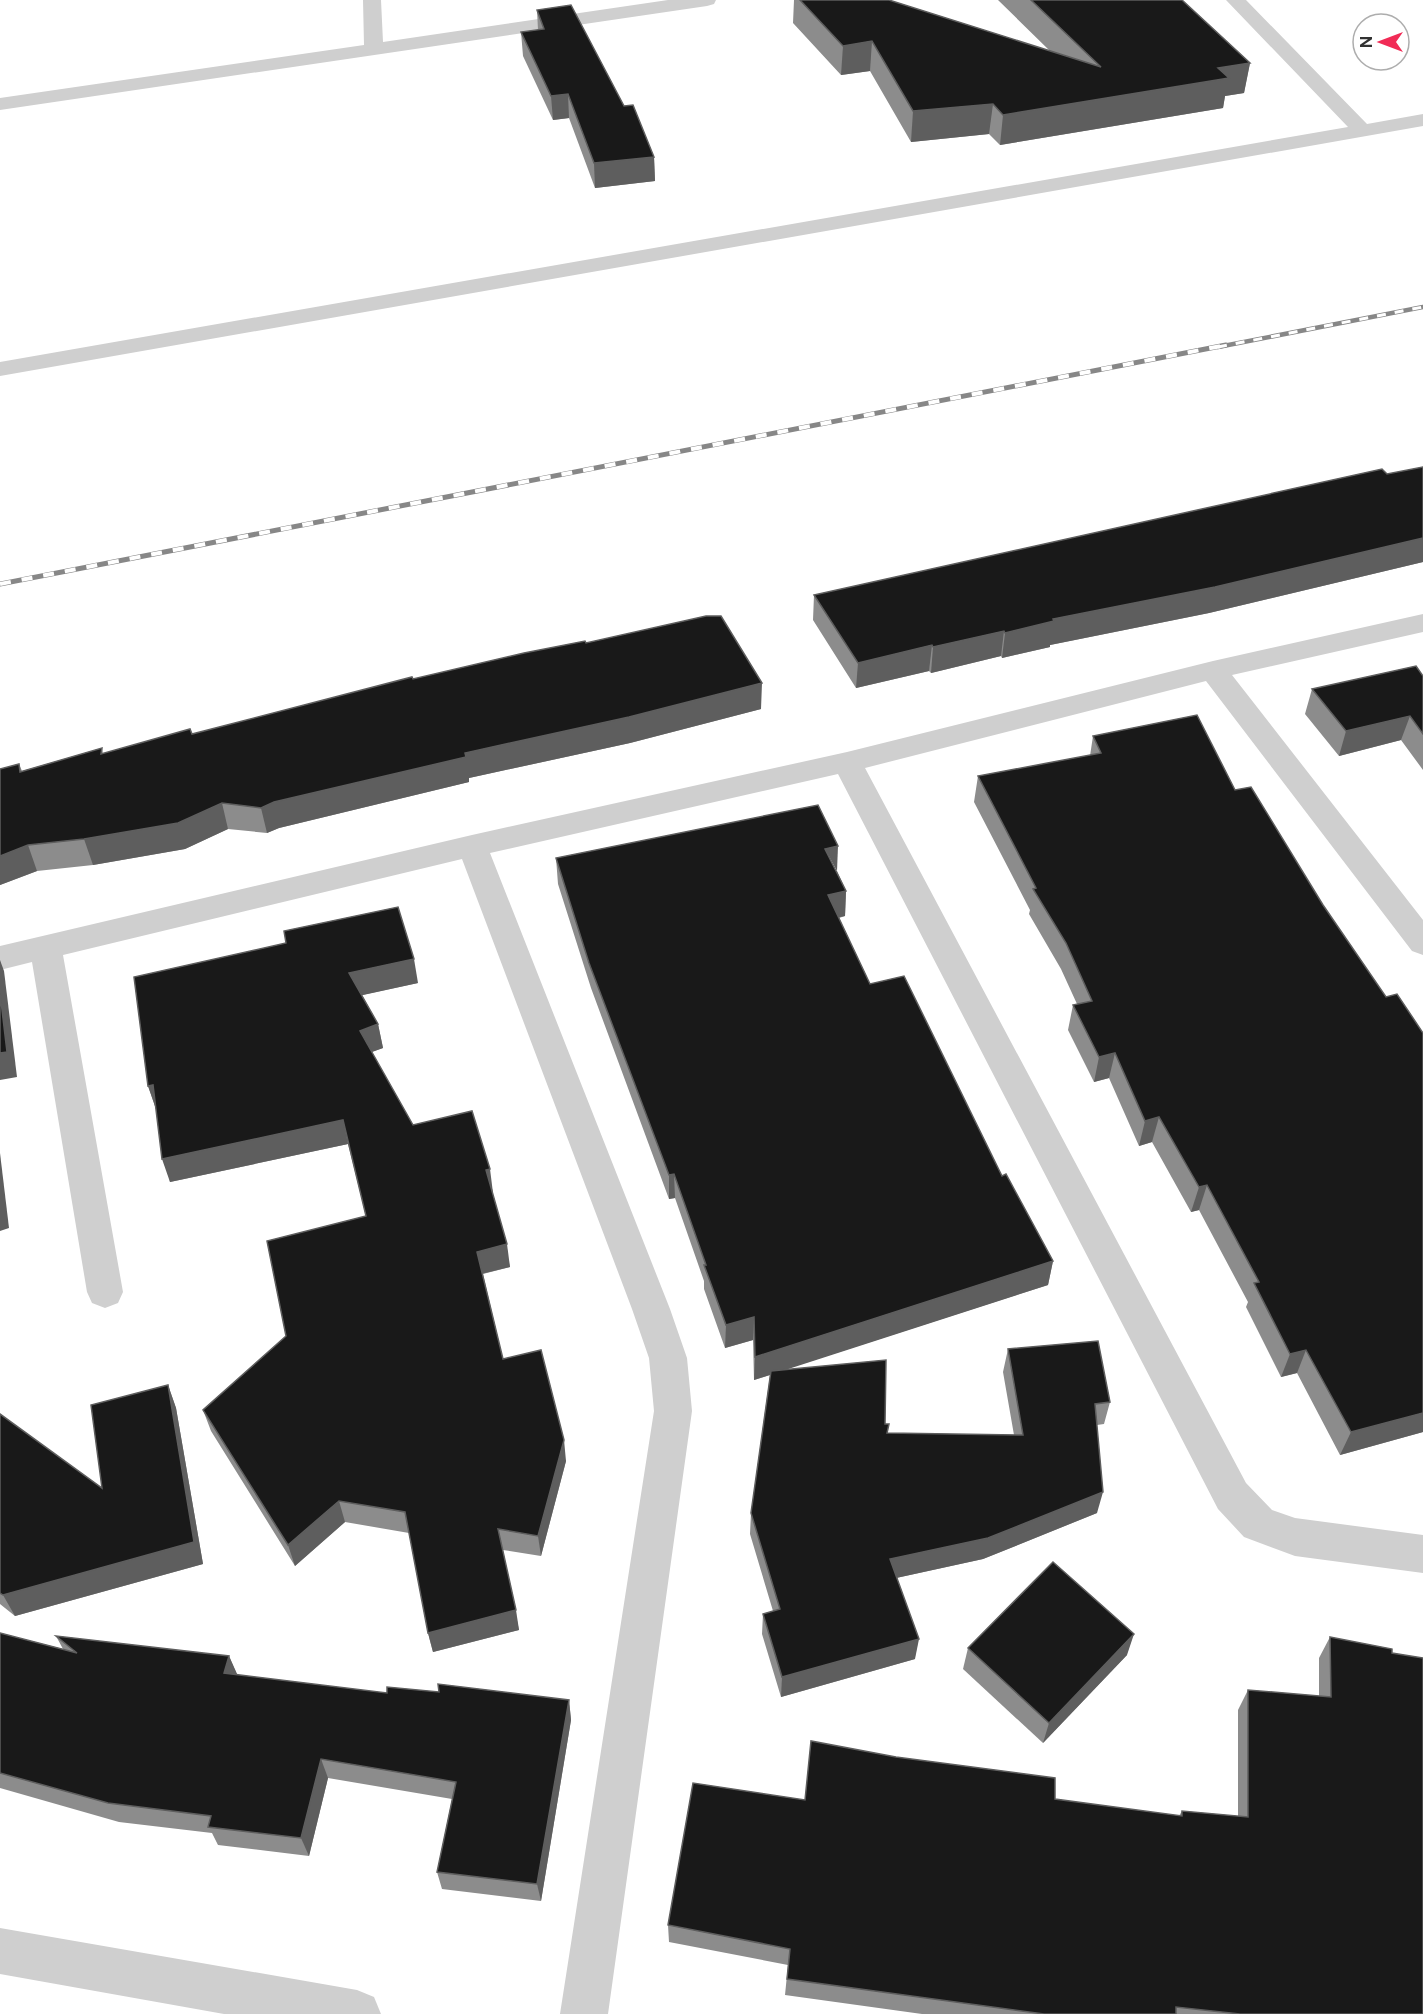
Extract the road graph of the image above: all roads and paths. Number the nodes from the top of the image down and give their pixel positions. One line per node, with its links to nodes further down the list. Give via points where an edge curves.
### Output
1 (372, 0): 4 (street)
2 (707, 0): 4 (street)
3 (1235, 0): 7 (street)
4 (374, 49): 5 (street)
5 (0, 104)
6 (1423, 120): 7 (street)
7 (1363, 131): 8 (street)
8 (0, 369)
9 (1423, 623): 10 (street)
10 (1213, 670): 11 (street); 13 (street)
11 (848, 762): 12 (street); 17 (street, via 1232,1496 1258,1524 1295,1537)
12 (472, 846): 14 (street); 20 (street, via 668,1358 673,1411)
13 (1423, 943)
14 (46, 948): 15 (street); 16 (street)
15 (0, 958)
16 (105, 1292)
17 (1423, 1554)
18 (0, 1951): 19 (street)
19 (357, 2014)
20 (584, 2014)

